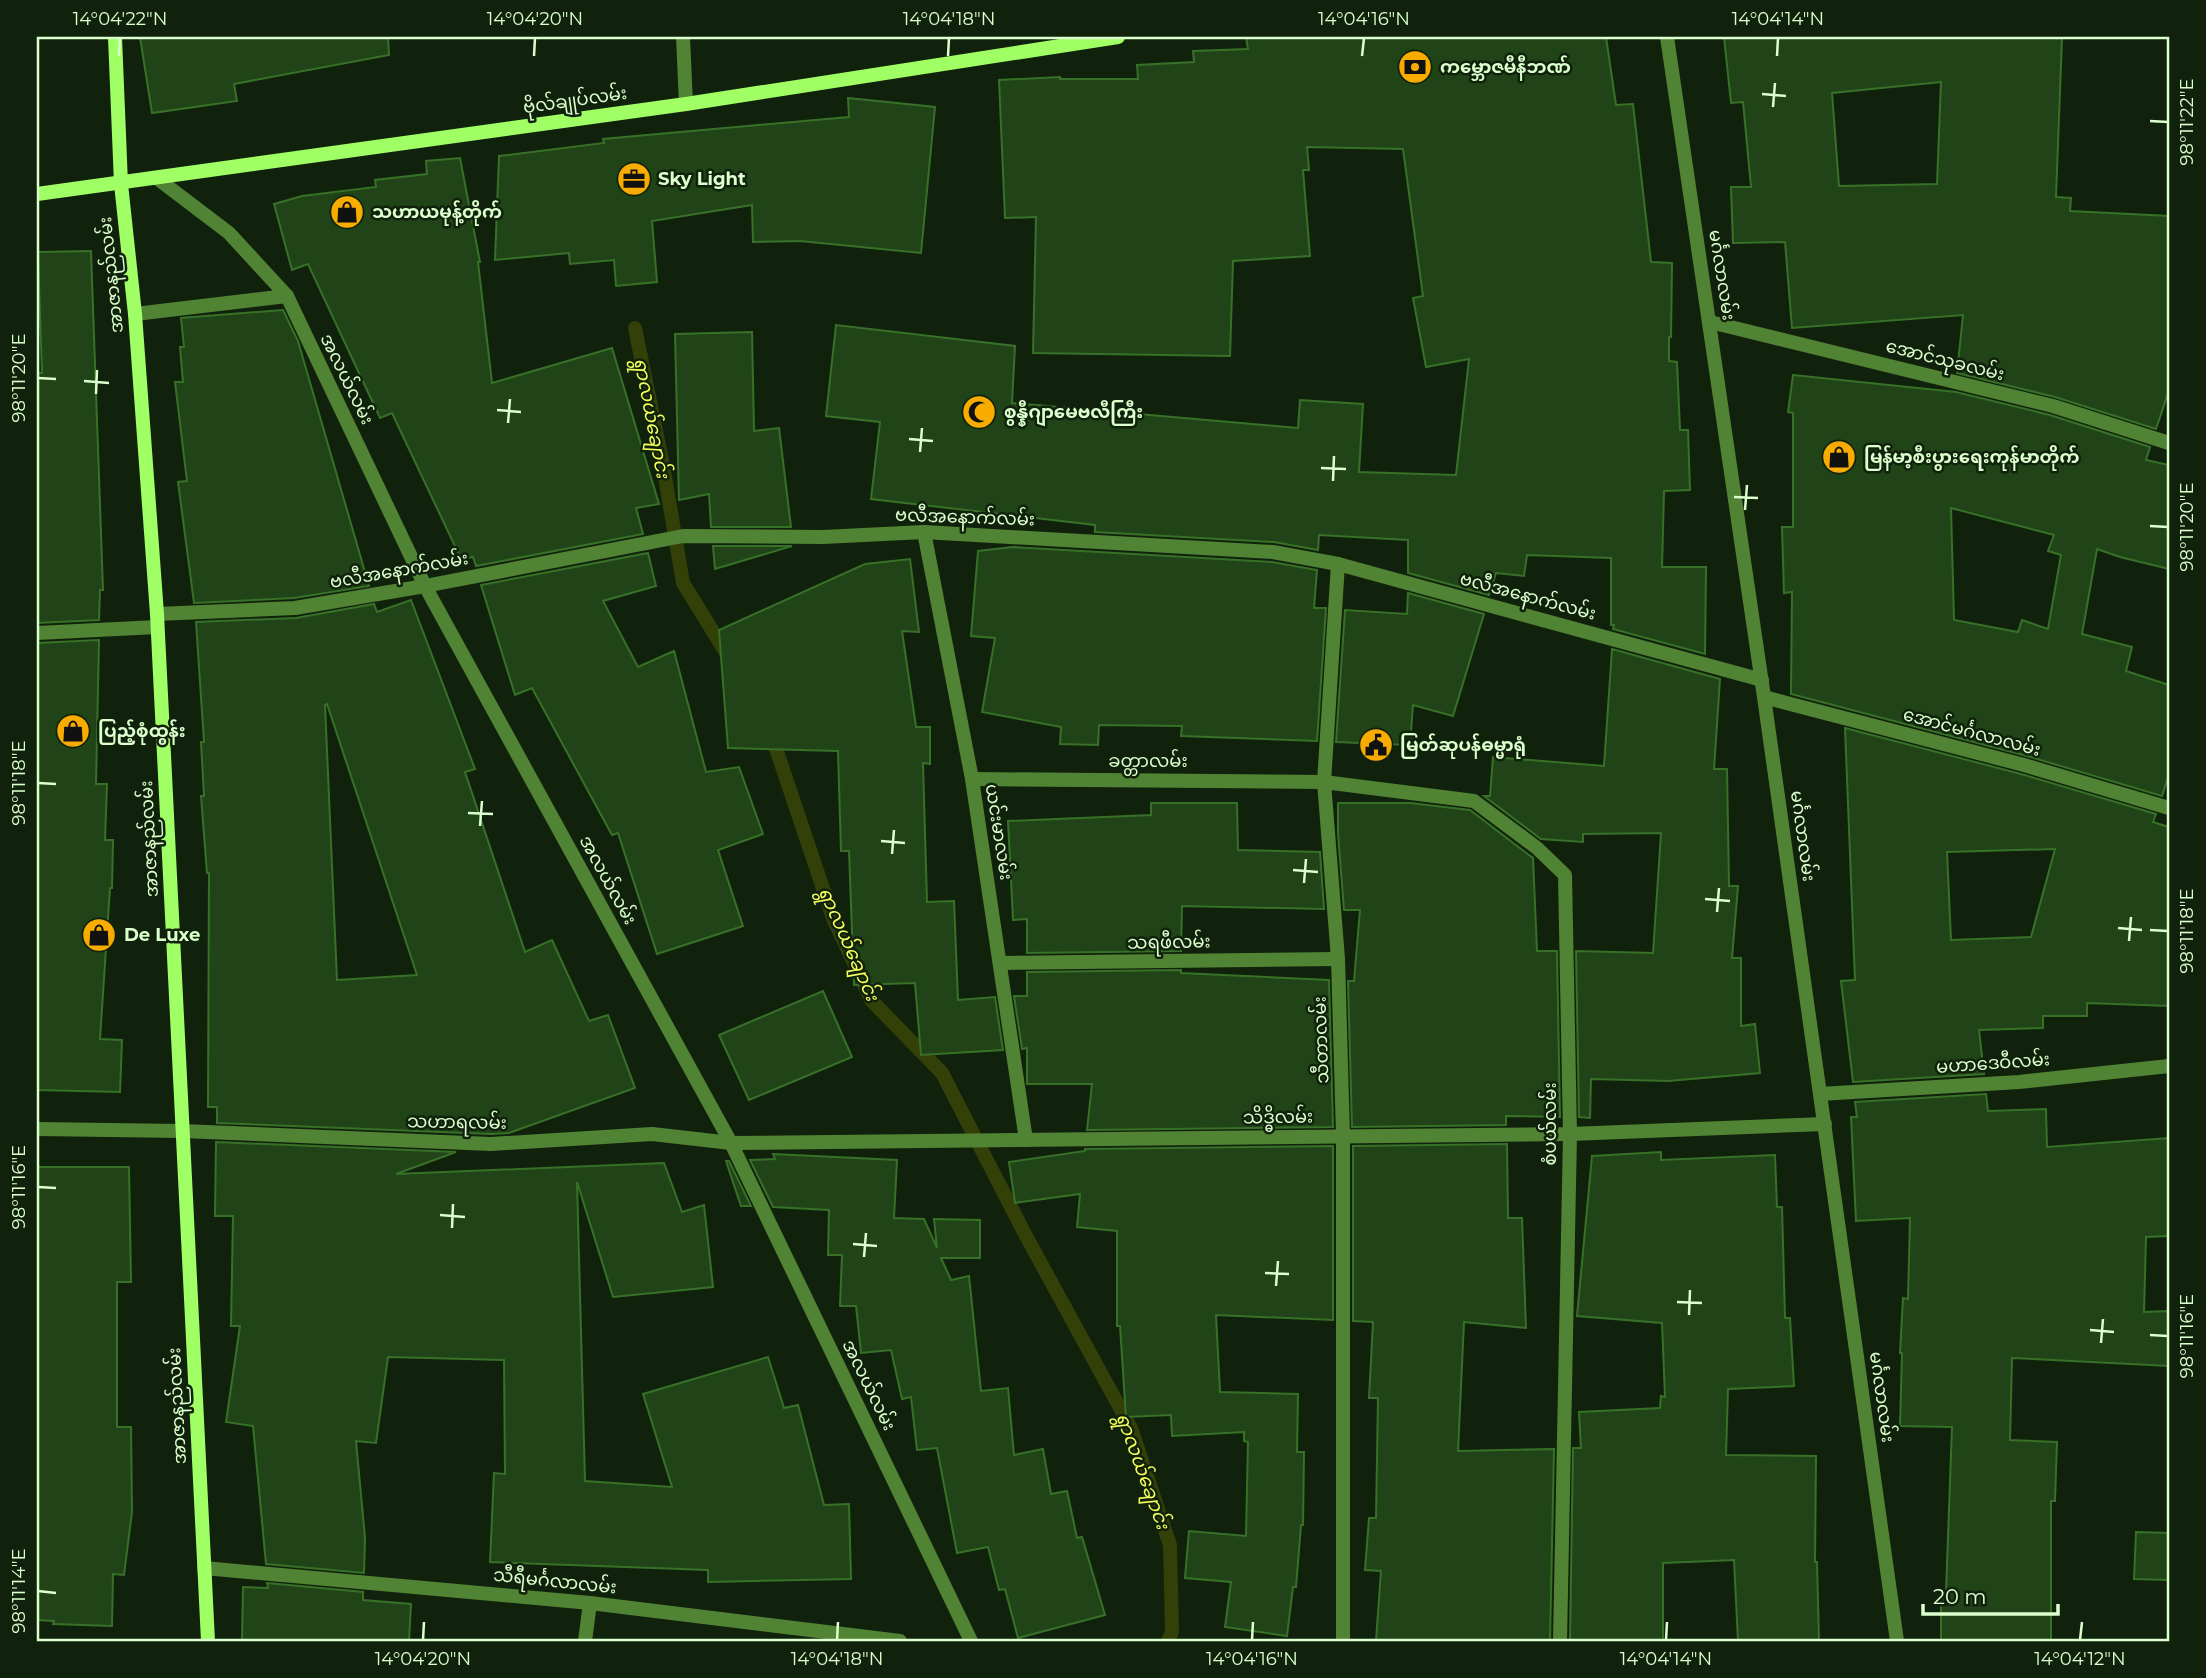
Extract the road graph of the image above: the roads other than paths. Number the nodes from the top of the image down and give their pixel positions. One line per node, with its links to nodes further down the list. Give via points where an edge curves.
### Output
1 (115, 37): 7 (street, အာဇာနည်လမ်း)
2 (683, 37): 5 (street)
3 (1118, 37): 5 (street, ဗိုလ်ချုပ်လမ်း)
4 (1667, 37): 11 (street, မင်္ဂလာလမ်း)
5 (686, 104): 6 (street, ဗိုလ်ချုပ်လမ်း)
6 (158, 179): 7 (street, ဗိုလ်ချုပ်လမ်း); 9 (street, အလယ်လမ်း, via 229,233)
7 (121, 184): 8 (street, ဗိုလ်ချုပ်လမ်း); 10 (street, အာဇာနည်လမ်း)
8 (37, 194)
9 (286, 296): 10 (street); 15 (street, အလယ်လမ်း)
10 (135, 314): 16 (street, အာဇာနည်လမ်း)
11 (1710, 322): 12 (street, အောင်သုခလမ်း, via 2053,406); 18 (street, မင်္ဂလာလမ်း)
12 (2169, 443)
13 (924, 532): 14 (street, ဗလီအနောက်လမ်း, via 1273,552); 15 (street, ဗလီအနောက်လမ်း, via 683,536); 20 (street, ယင်းမာလမ်း)
14 (1338, 564): 18 (street, ဗလီအနောက်လမ်း); 21 (street, သီတာလမ်း)
15 (425, 586): 16 (street, ဗလီအနောက်လမ်း, via 295,608); 33 (street, အလယ်လမ်း)
16 (157, 621): 17 (street, ဗလီအနောက်လမ်း); 29 (street, အာဇာနည်လမ်း)
17 (37, 633)
18 (1762, 680): 19 (street, မင်္ဂလာလမ်း)
19 (1764, 697): 22 (street, အောင်မင်္ဂလာလမ်း); 26 (street, မင်္ဂလာလမ်း)
20 (972, 779): 21 (street, ခတ္တာလမ်း); 24 (street, ယင်းမာလမ်း)
21 (1324, 782): 23 (street, သီတာလမ်း); 30 (street, စံပယ်လမ်း, via 1474,801 1538,848 1565,875)
22 (2169, 808)
23 (1338, 959): 24 (street, သရဖီလမ်း); 31 (street, သီတာလမ်း)
24 (1000, 963): 32 (street, ယင်းမာလမ်း)
25 (2169, 1066): 26 (street, မဟာဒေဝီလမ်း, via 2019,1082)
26 (1820, 1094): 27 (street, မင်္ဂလာလမ်း)
27 (1825, 1124): 30 (street, သိဒ္ဓိလမ်း); 42 (street, မင်္ဂလာလမ်း)
28 (37, 1129): 29 (street, သဟာရလမ်း)
29 (182, 1131): 33 (street, သဟာရလမ်း, via 491,1144 652,1134); 34 (street, အာဇာနည်လမ်း)
30 (1570, 1134): 31 (street, သိဒ္ဓိလမ်း); 41 (street, စံပယ်လမ်း)
31 (1343, 1135): 32 (street, သိဒ္ဓိလမ်း); 40 (street, သီတာလမ်း)
32 (1026, 1140): 33 (street, သိဒ္ဓိလမ်း)
33 (731, 1143): 39 (street, အလယ်လမ်း)
34 (204, 1567): 35 (street, သီရီမင်္ဂလာလမ်း); 36 (street, အာဇာနည်လမ်း)
35 (590, 1602): 37 (street); 38 (street, သီရီမင်္ဂလာလမ်း)
36 (208, 1641)
37 (585, 1641)
38 (901, 1641)
39 (971, 1641)
40 (1343, 1641)
41 (1560, 1641)
42 (1897, 1641)

